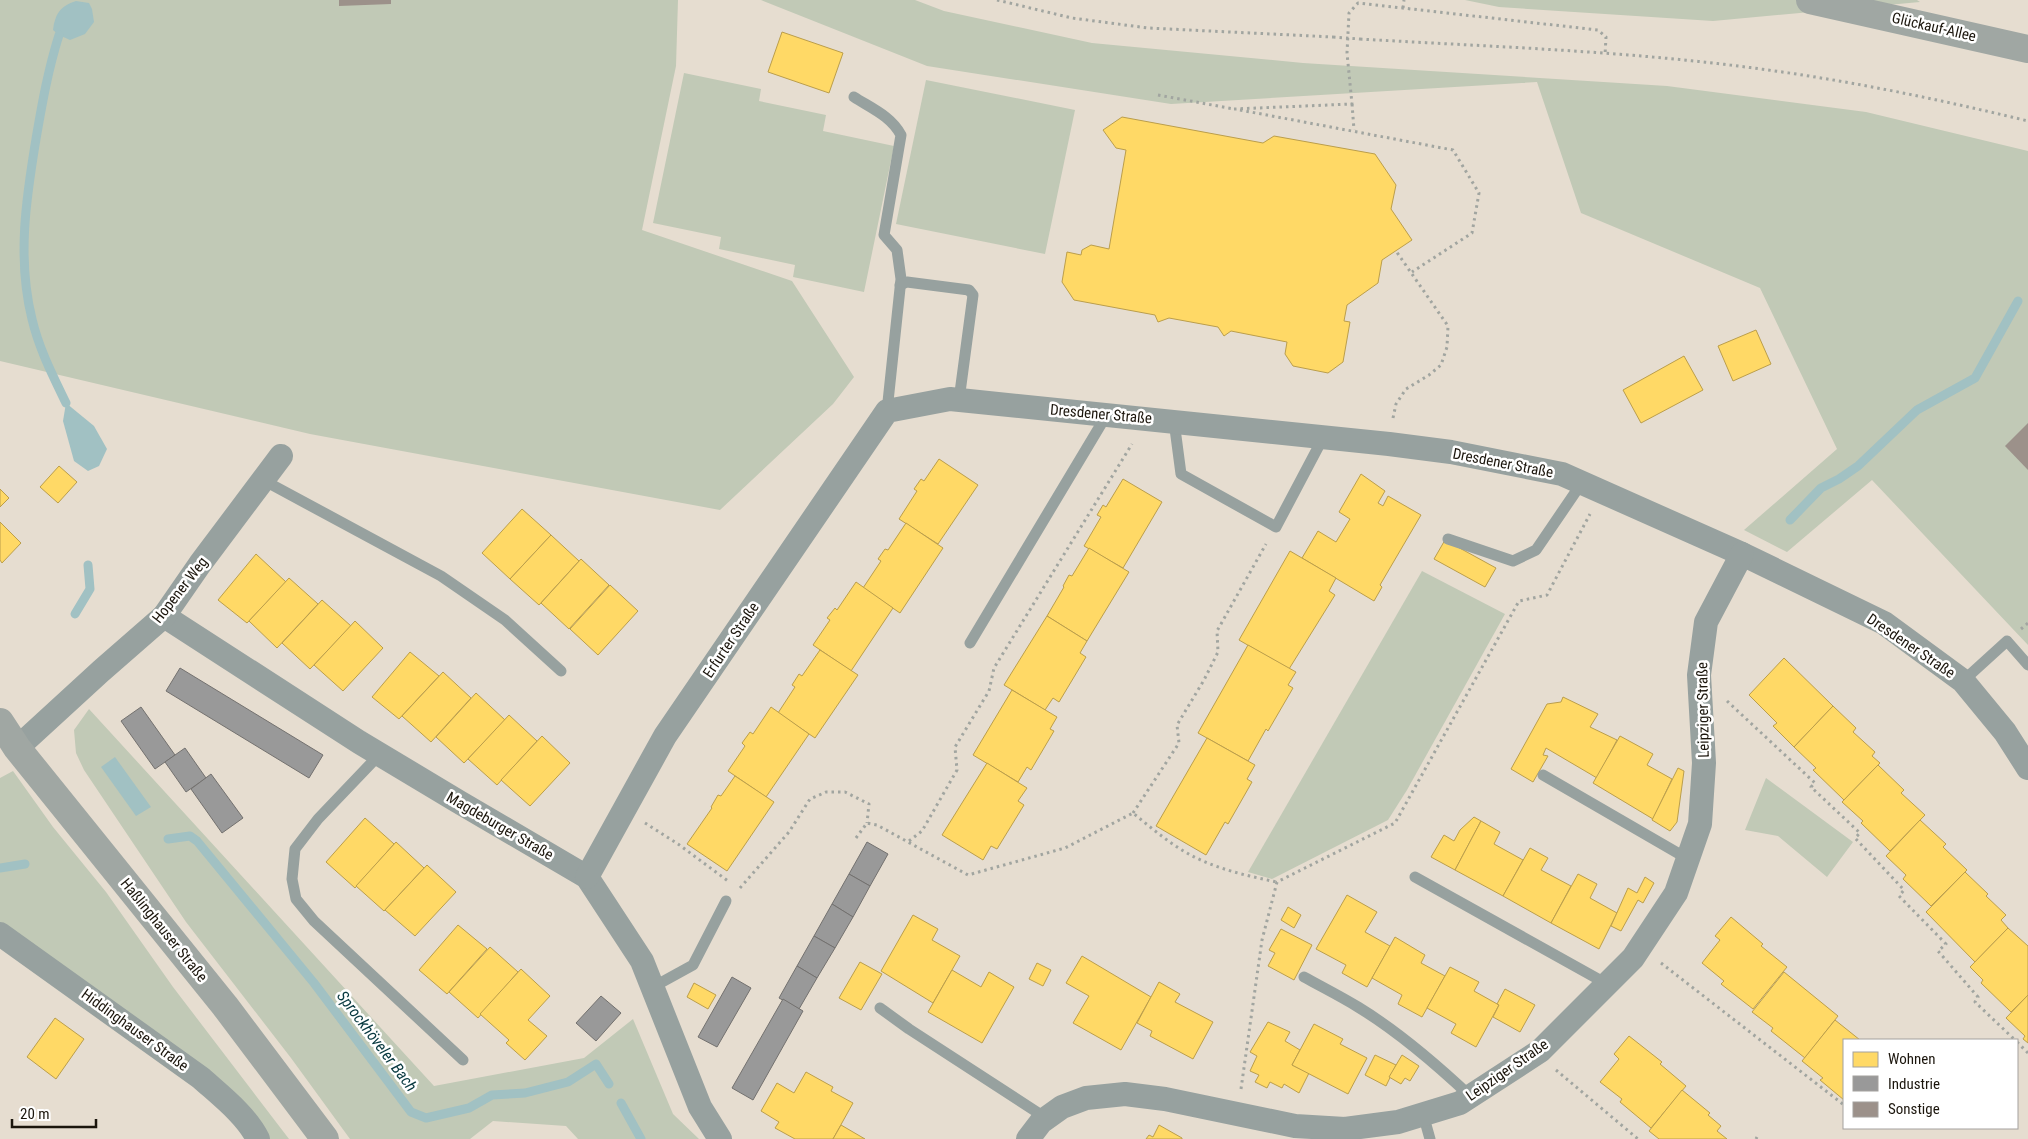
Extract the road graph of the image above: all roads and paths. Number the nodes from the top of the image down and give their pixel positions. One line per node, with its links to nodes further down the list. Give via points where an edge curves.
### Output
1 (997, 0): 6 (path, bridge, via 1072,18 1148,28)
2 (1404, 0): 4 (path)
3 (1810, 0): 5 (main road, Glückauf-Allee)
4 (1403, 8): 6 (path, via 1598,30 1606,37); 9 (path, via 1358,3 1349,13 1346,53)
5 (2028, 49)
6 (1605, 55): 11 (path, via 1714,63 1853,82)
7 (1158, 95): 10 (path)
8 (854, 97): 15 (lane, via 887,118 901,135 884,235 897,250)
9 (1352, 104): 10 (path); 12 (path)
10 (1234, 109): 12 (path)
11 (2028, 121)
12 (1354, 130): 14 (path, via 1453,150 1479,193 1472,233)
13 (1396, 251): 14 (path)
14 (1412, 272): 22 (path, via 1448,326 1447,347 1441,365 1406,390 1396,404)
15 (900, 284): 16 (lane, via 907,282 969,290 973,295); 17 (lane)
16 (959, 400): 17 (street, Dresdener Straße); 18 (street, Dresdener Straße)
17 (887, 411): 40 (street, Erfurter Straße, via 665,736)
18 (1106, 416): 19 (street, Dresdener Straße); 30 (lane)
19 (1148, 419): 20 (street, Dresdener Straße); 44 (path, via 994,668 988,692 955,747 957,770 922,831)
20 (1174, 422): 21 (street, Dresdener Straße); 26 (lane, via 1181,474)
21 (1323, 438): 22 (street, Dresdener Straße); 26 (lane)
22 (1389, 444): 25 (street, Dresdener Straße, via 1451,452 1562,474)
23 (281, 456): 24 (street, Hopener Weg)
24 (263, 480): 29 (street, Hopener Weg); 32 (lane, via 440,576 505,620)
25 (1591, 488): 27 (lane, via 1536,550 1513,560); 28 (street, Dresdener Straße); 48 (path, via 1547,595 1519,601 1395,823)
26 (1276, 527): 41 (path, via 1217,631 1218,652 1177,725 1179,743)
27 (1448, 539)
28 (1742, 554): 33 (street, Leipziger Straße, via 1706,622); 34 (street, Dresdener Straße, via 1884,623)
29 (164, 616): 36 (street, Hopener Weg); 37 (street, Magdeburger Straße)
30 (970, 643)
31 (2028, 665): 34 (lane, via 2007,641)
32 (561, 671)
33 (1699, 675): 45 (street, Leipziger Straße, via 1704,762 1700,824); 56 (path, via 1815,783 1811,787 1860,833 1855,838 1904,890 1899,896 1946,944 1938,951 1978,996 1975,1002)
34 (1963, 681): 38 (street, Dresdener Straße, via 2005,732)
35 (0, 722): 36 (main road, Haßlinghauser Straße)
36 (8, 753): 67 (main road, Haßlinghauser Straße, via 225,1006)
37 (380, 754): 46 (street, Magdeburger Straße); 60 (lane, via 318,819 295,849 292,879 296,899 314,921)
38 (2028, 768)
39 (1543, 774): 45 (lane)
40 (624, 810): 42 (path, via 678,844 739,889 789,832 810,799 826,792 846,792 869,804); 46 (street, Erfurter Straße)
41 (1133, 813): 44 (path, via 1066,848 968,875); 48 (path, via 1170,842 1202,861)
42 (867, 823): 43 (path); 44 (path)
43 (856, 838)
44 (909, 841)
45 (1688, 859): 51 (street, Leipziger Straße, via 1676,893)
46 (587, 877): 54 (street, Magdeburger Straße, via 642,961)
47 (1415, 877): 53 (lane)
48 (1277, 882): 63 (path, via 1262,940)
49 (726, 901): 54 (lane, via 693,965)
50 (0, 934): 66 (street, Hiddinghauser Straße, via 201,1078 226,1100)
51 (1640, 947): 53 (street, Leipziger Straße); 62 (path)
52 (1304, 977): 61 (lane, via 1359,1008 1401,1037)
53 (1607, 984): 59 (street, Leipziger Straße)
54 (653, 987): 68 (street, Magdeburger Straße, via 700,1107)
55 (880, 1008): 65 (lane)
56 (2014, 1039)
57 (2018, 1043): 58 (path)
58 (2028, 1053)
59 (1536, 1054): 61 (street, Leipziger Straße); 71 (path)
60 (463, 1060)
61 (1470, 1096): 64 (street, Leipziger Straße, via 1460,1103)
62 (1843, 1104)
63 (1237, 1114): 64 (street, Leipziger Straße, via 1295,1126 1344,1128 1398,1122); 65 (street, Leipziger Straße, via 1125,1094 1086,1098 1062,1107)
64 (1423, 1114): 70 (lane)
65 (1046, 1118): 69 (street, Leipziger Straße)
66 (258, 1139)
67 (326, 1139)
68 (720, 1139)
69 (1028, 1139)
70 (1430, 1139)
71 (1638, 1139)

